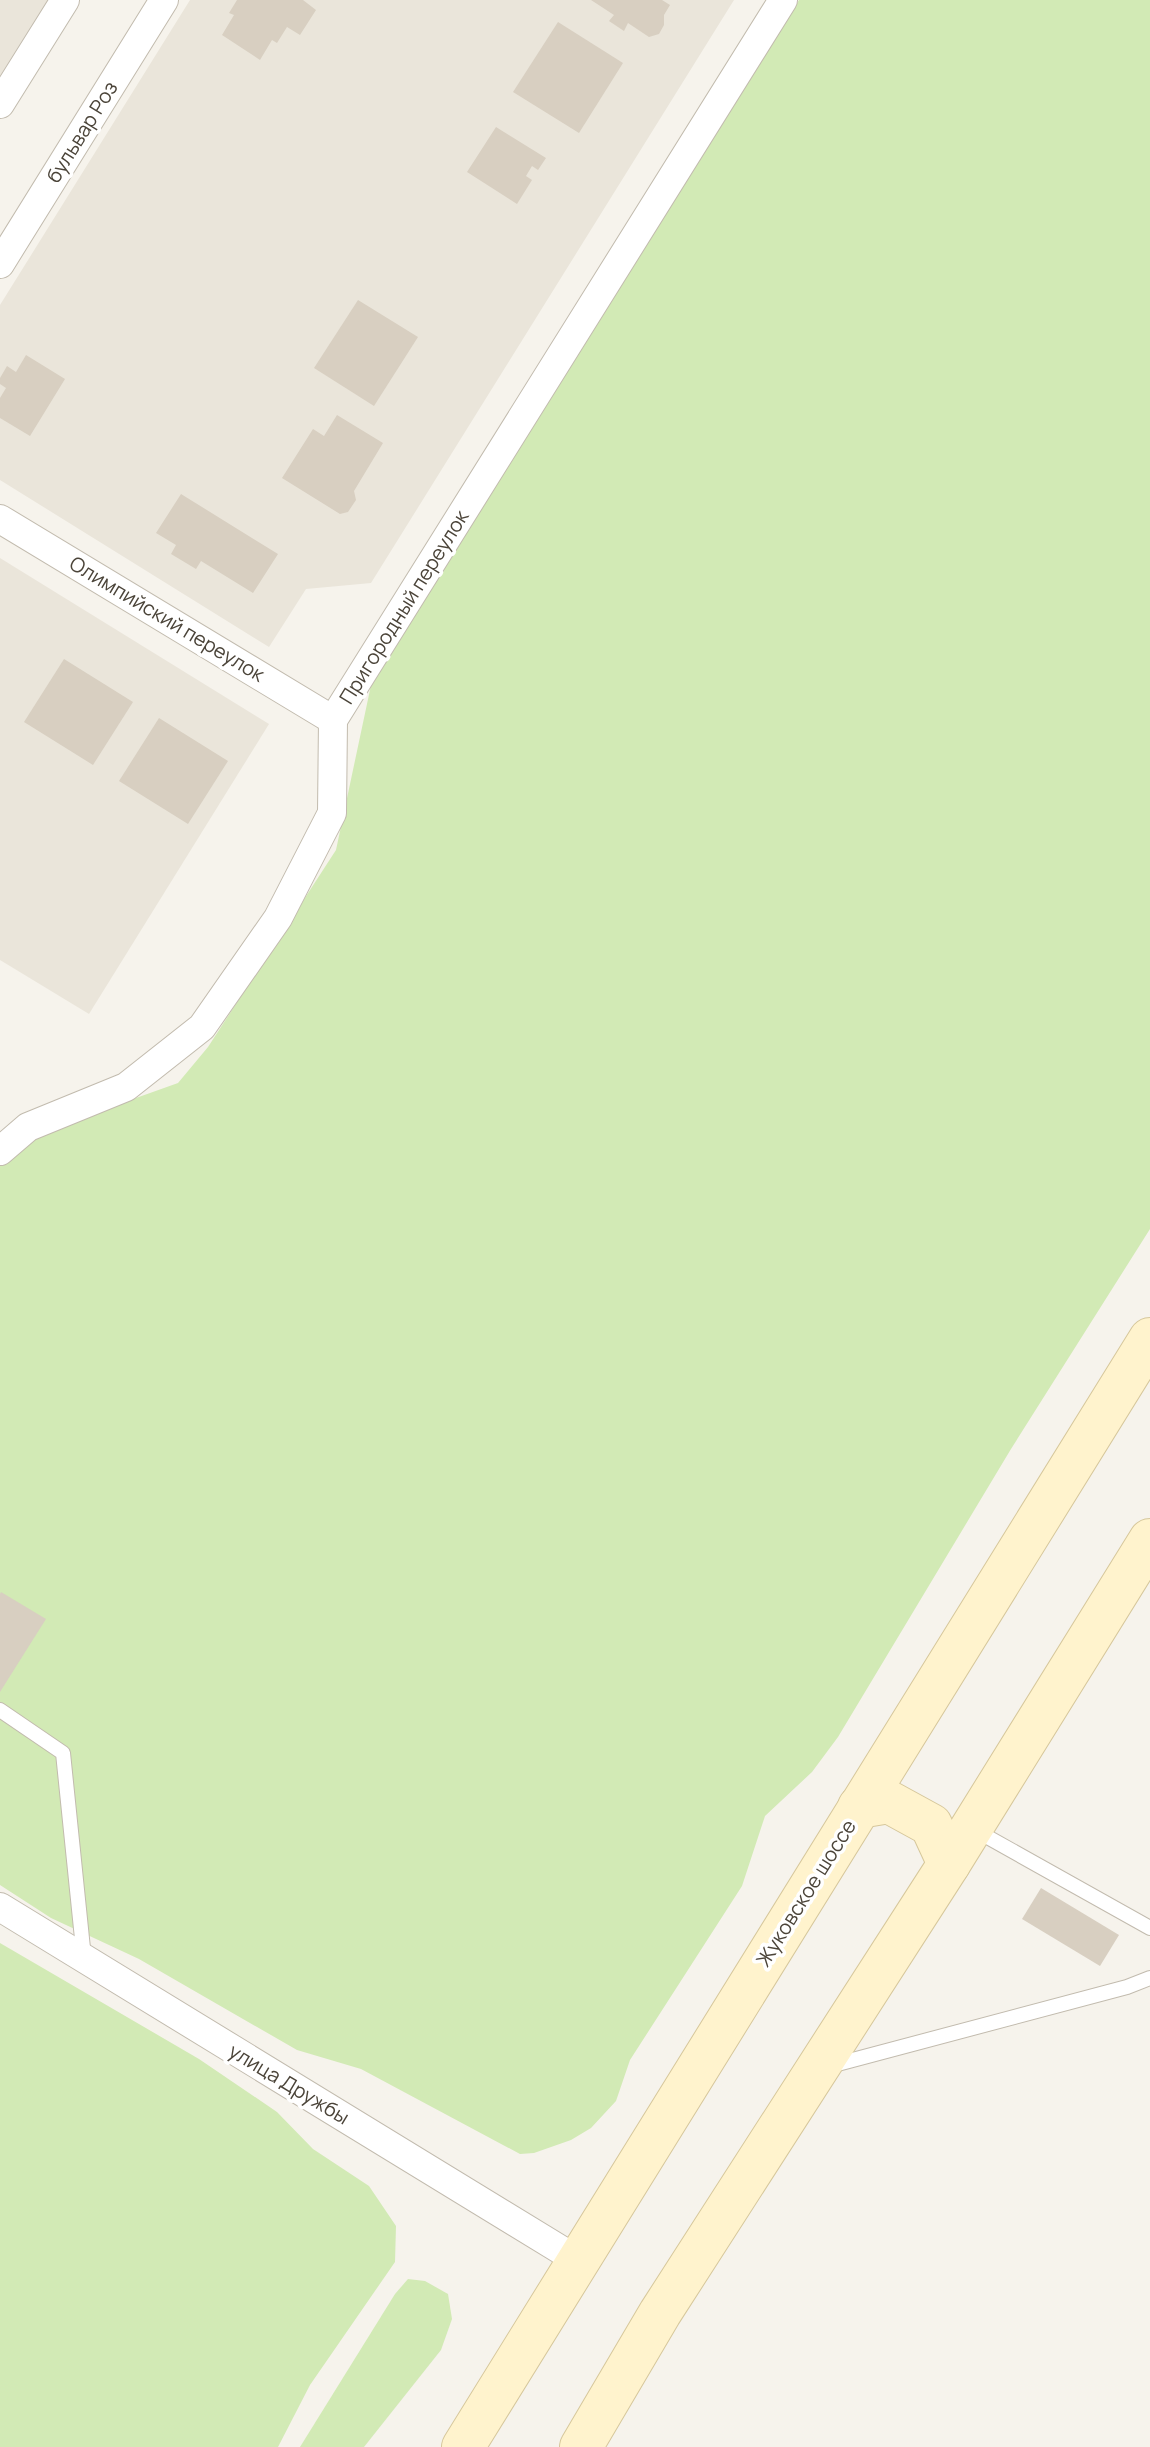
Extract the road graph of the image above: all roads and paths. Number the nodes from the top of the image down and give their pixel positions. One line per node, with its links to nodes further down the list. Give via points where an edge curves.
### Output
1 (65, 0): 4 (street)
2 (164, 0): 5 (street, бульвар Роз)
3 (783, 0): 7 (street, Пригородный переулок)
4 (0, 104)
5 (0, 264)
6 (0, 519): 7 (street, Олимпийский переулок)
7 (333, 720): 8 (street, Пригородный переулок, via 332,813 278,918 202,1027 126,1087 28,1127)
8 (0, 1151)
9 (1150, 1339): 12 (main road, Жуковское шоссе)
10 (1150, 1540): 13 (main road)
11 (0, 1710): 17 (lane, via 63,1753)
12 (859, 1807): 14 (main road, via 889,1802 931,1825); 20 (main road, Жуковское шоссе)
13 (972, 1828): 14 (main road); 16 (lane)
14 (949, 1864): 19 (main road)
15 (0, 1907): 17 (street, улица Дружбы)
16 (1150, 1928)
17 (84, 1958): 20 (street, улица Дружбы)
18 (1150, 1978): 19 (lane)
19 (817, 2069): 22 (main road)
20 (579, 2261): 21 (main road, Жуковское шоссе)
21 (463, 2447)
22 (581, 2447)

